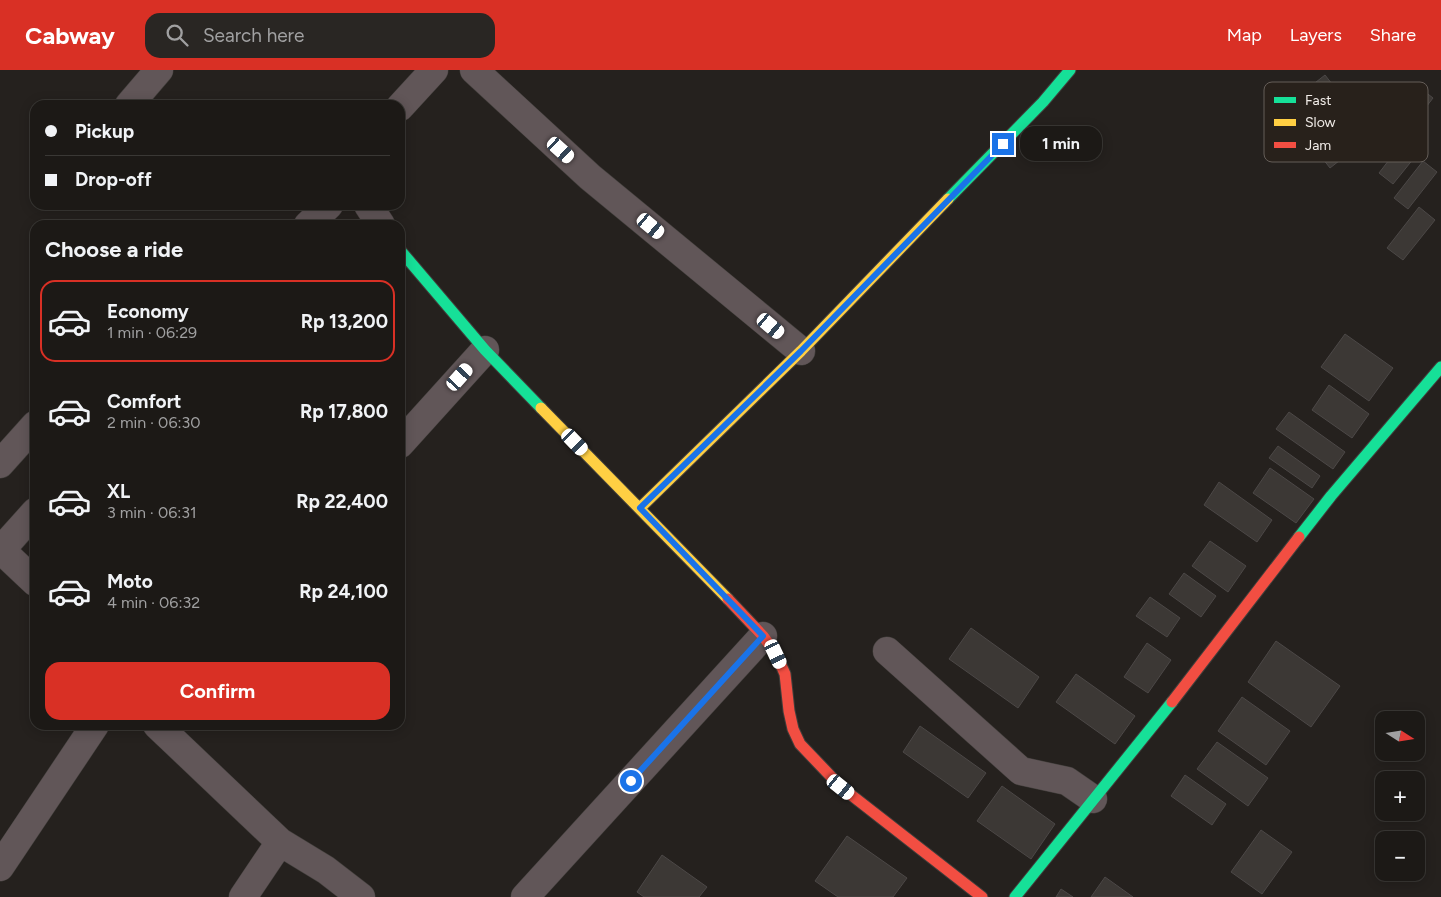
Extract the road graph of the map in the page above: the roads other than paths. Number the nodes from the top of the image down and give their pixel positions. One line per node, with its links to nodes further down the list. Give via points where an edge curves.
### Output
1 (159, 70): 5 (street)
2 (434, 70): 6 (street)
3 (474, 70): 11 (street, via 590,177)
4 (1070, 70): 11 (street, via 1043,102)
5 (134, 100)
6 (405, 102)
7 (324, 210): 8 (street)
8 (313, 220)
9 (405, 256): 10 (street)
10 (485, 350): 14 (street); 16 (street)
11 (801, 351): 16 (street)
12 (1441, 367): 24 (street, via 1331,496 1154,726)
13 (30, 431): 15 (street)
14 (405, 438)
15 (0, 464)
16 (640, 508): 20 (street)
17 (30, 517): 18 (street)
18 (0, 550): 19 (street)
19 (30, 577)
20 (763, 636): 29 (street); 30 (street, via 785,674 789,711 800,744 841,787)
21 (887, 651): 24 (street, via 1021,771 1067,781)
22 (93, 730): 26 (street)
23 (162, 730): 25 (street)
24 (1093, 799): 31 (street)
25 (280, 842): 27 (street); 28 (street, via 326,870)
26 (0, 868)
27 (243, 897)
28 (361, 897)
29 (525, 897)
30 (982, 897)
31 (1015, 897)

